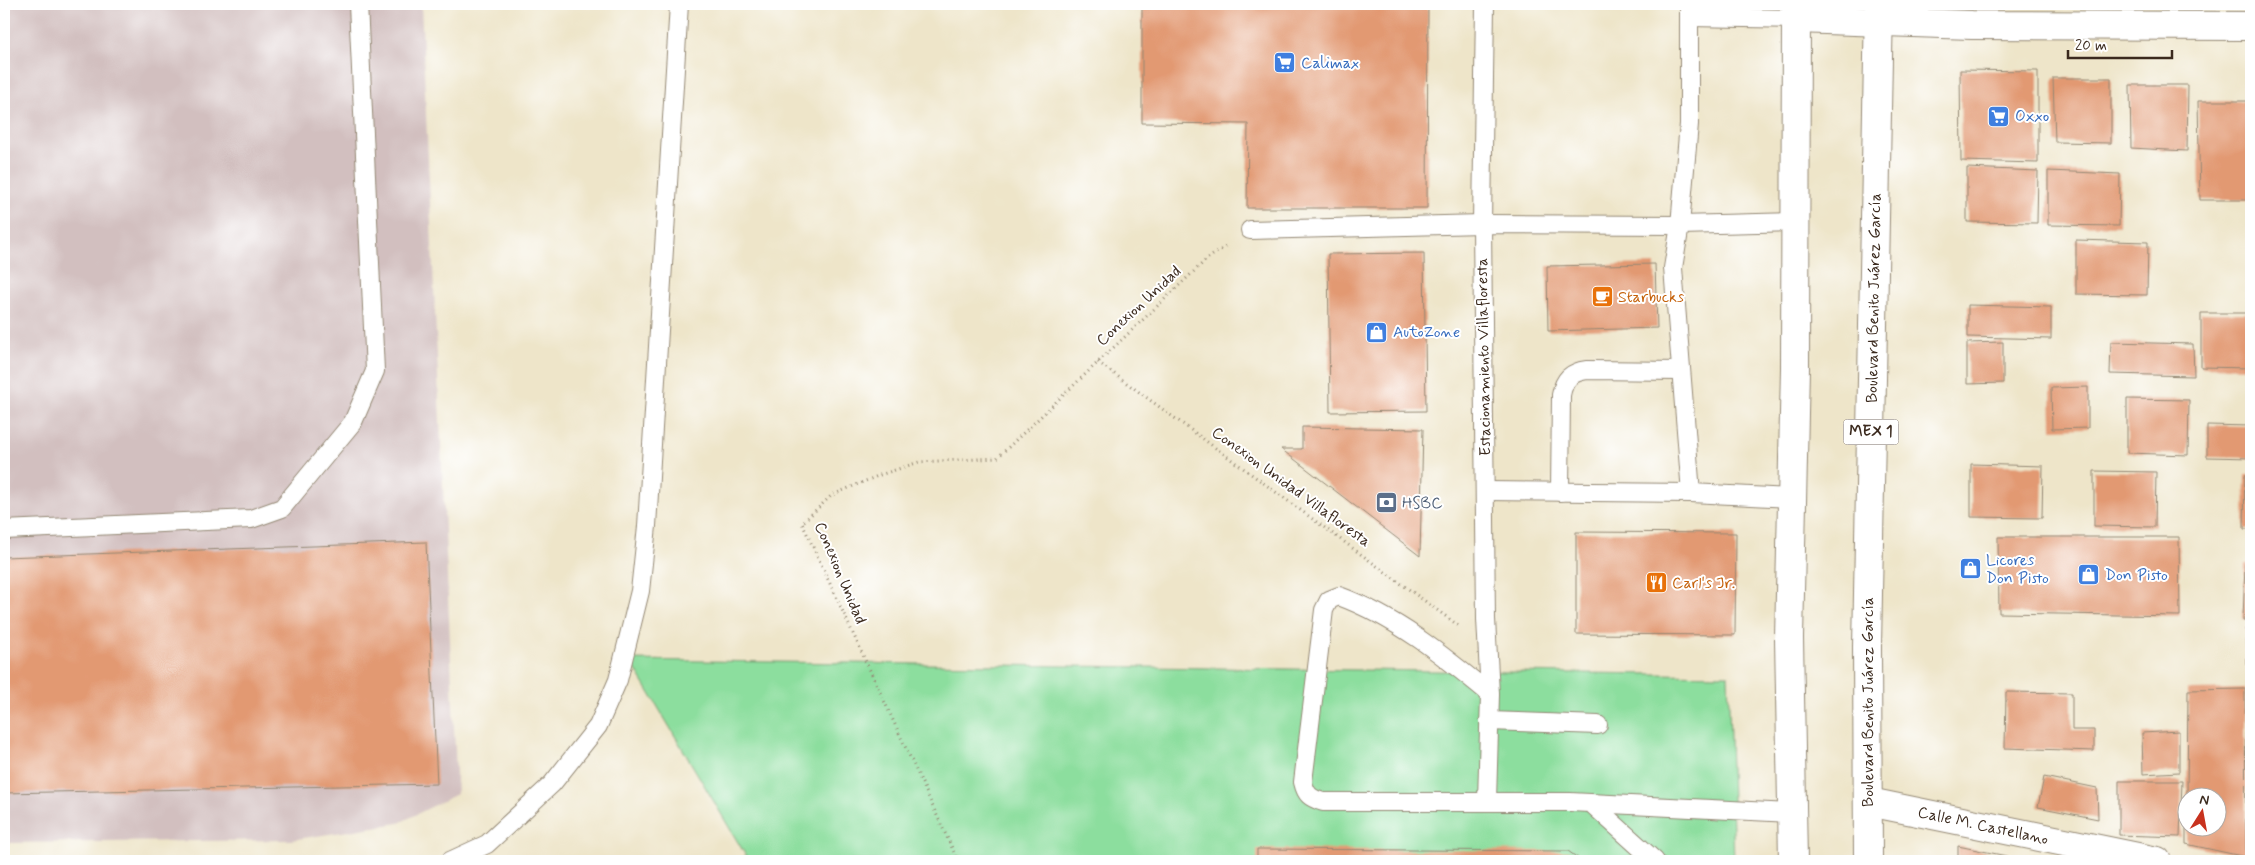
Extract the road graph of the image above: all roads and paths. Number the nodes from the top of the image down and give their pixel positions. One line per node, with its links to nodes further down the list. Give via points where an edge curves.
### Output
1 (358, 4): 18 (lane, via 375,370 353,422 282,508 251,519)
2 (678, 4): 27 (lane, via 647,526 640,591 618,680 598,726 552,784 487,844)
3 (1484, 4): 9 (lane, Estacionamiento Villafloresta)
4 (1689, 10): 5 (lane); 10 (lane, via 1689,124)
5 (1796, 11): 6 (main road); 8 (main road)
6 (1879, 12): 7 (main road, via 1972,25); 24 (main road, Boulevard Benito Juárez García / MEX 1, via 1867,646)
7 (2251, 26)
8 (1796, 222): 10 (lane); 17 (main road)
9 (1482, 224): 10 (lane); 11 (lane); 14 (lane, Estacionamiento Villafloresta)
10 (1680, 225): 13 (lane, via 1672,268)
11 (1250, 230): 12 (path, Conexion Unidad, via 1207,259)
12 (1098, 362): 19 (path, Conexion Unidad Villafloresta); 28 (path, Conexion Unidad, via 996,458 920,462 888,472 832,495 802,523)
13 (1681, 371): 15 (lane, via 1587,370 1568,377 1561,395); 16 (lane)
14 (1486, 491): 15 (lane); 20 (lane, Estacionamiento Villafloresta, via 1486,619)
15 (1560, 492): 16 (lane)
16 (1691, 493): 17 (lane)
17 (1792, 498): 26 (main road, via 1789,638)
18 (4, 530)
19 (1462, 628)
20 (1490, 694): 21 (lane, Estacionamiento Villafloresta); 23 (lane, via 1400,626 1339,596 1329,600 1324,610 1303,782 1308,796 1323,802)
21 (1489, 721): 22 (lane); 23 (lane, Estacionamiento Villafloresta)
22 (1598, 725)
23 (1487, 801): 25 (lane)
24 (1869, 802): 31 (main road, Boulevard Benito Juárez García / MEX 1); 32 (main road, Calle M. Castellano)
25 (1592, 804): 26 (lane); 29 (lane)
26 (1792, 813): 30 (main road)
27 (450, 861)
28 (958, 861)
29 (1655, 861)
30 (1793, 861)
31 (1868, 861)
32 (2157, 861)

